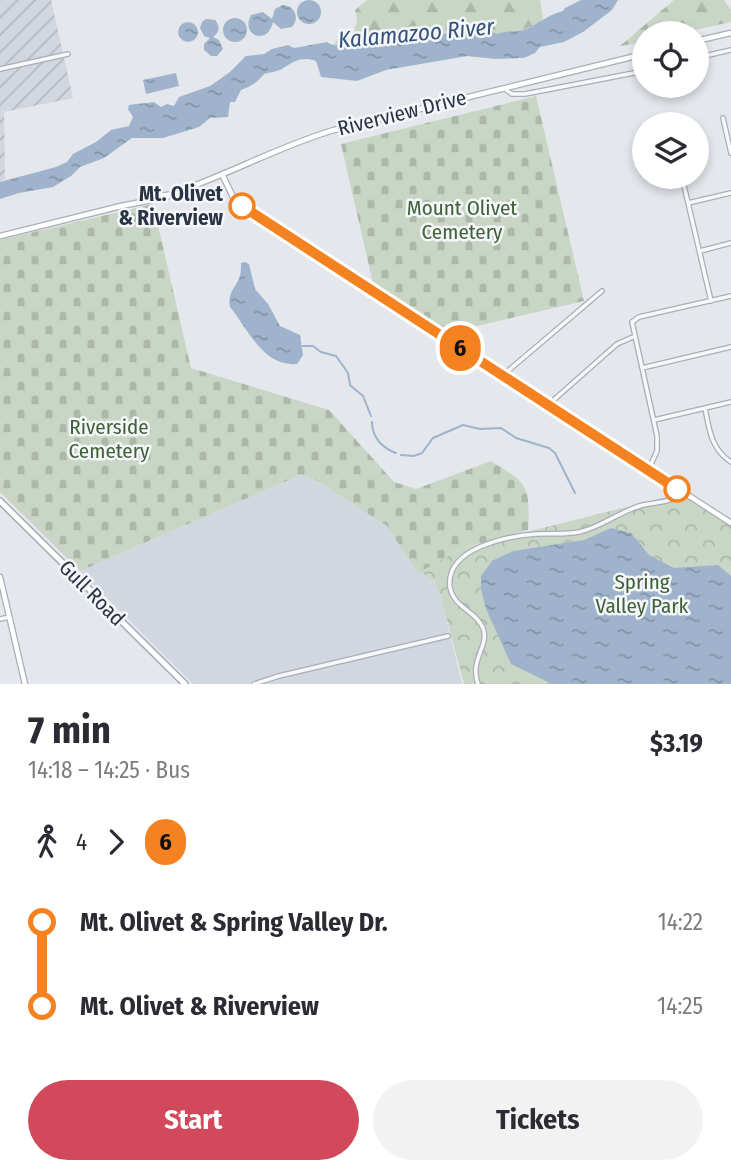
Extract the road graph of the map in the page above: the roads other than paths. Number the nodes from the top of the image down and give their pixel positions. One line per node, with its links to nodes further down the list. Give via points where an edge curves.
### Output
1 (731, 33): 2 (street)
2 (709, 38)
3 (731, 50): 5 (street)
4 (68, 54): 7 (street)
5 (709, 55)
6 (632, 57): 9 (street, Riverview Drive)
7 (0, 69)
8 (632, 73): 9 (street, via 525,94 512,94)
9 (504, 87): 12 (street, Riverview Drive, via 317,135)
10 (723, 118): 11 (street)
11 (731, 153)
12 (222, 174): 16 (street, Riverview Drive, via 168,195); 25 (street, via 242,206)
13 (685, 189): 15 (street)
14 (731, 193): 15 (street)
15 (688, 203): 18 (street)
16 (0, 236)
17 (731, 243): 18 (street)
18 (700, 251): 21 (street)
19 (602, 291): 25 (street)
20 (731, 296): 21 (street)
21 (711, 301): 22 (street, via 639,317 633,320)
22 (634, 337): 24 (street); 27 (street, via 617,344)
23 (731, 347): 24 (street)
24 (642, 368): 29 (street)
25 (502, 376): 27 (street)
26 (731, 402): 28 (street)
27 (548, 405): 31 (street)
28 (705, 408): 29 (street); 30 (street, via 714,443)
29 (653, 420): 31 (street, via 657,444)
30 (731, 462)
31 (648, 471): 32 (street)
32 (682, 493): 34 (street); 42 (street, via 583,531 529,535 478,547 461,558 451,575 450,589 484,629 475,668)
33 (0, 501): 40 (main road, Gull Road)
34 (731, 523)
35 (0, 577): 36 (street)
36 (9, 617): 37 (street); 39 (street)
37 (0, 619)
38 (449, 636): 41 (street)
39 (25, 684)
40 (185, 684)
41 (254, 684)
42 (478, 684)

